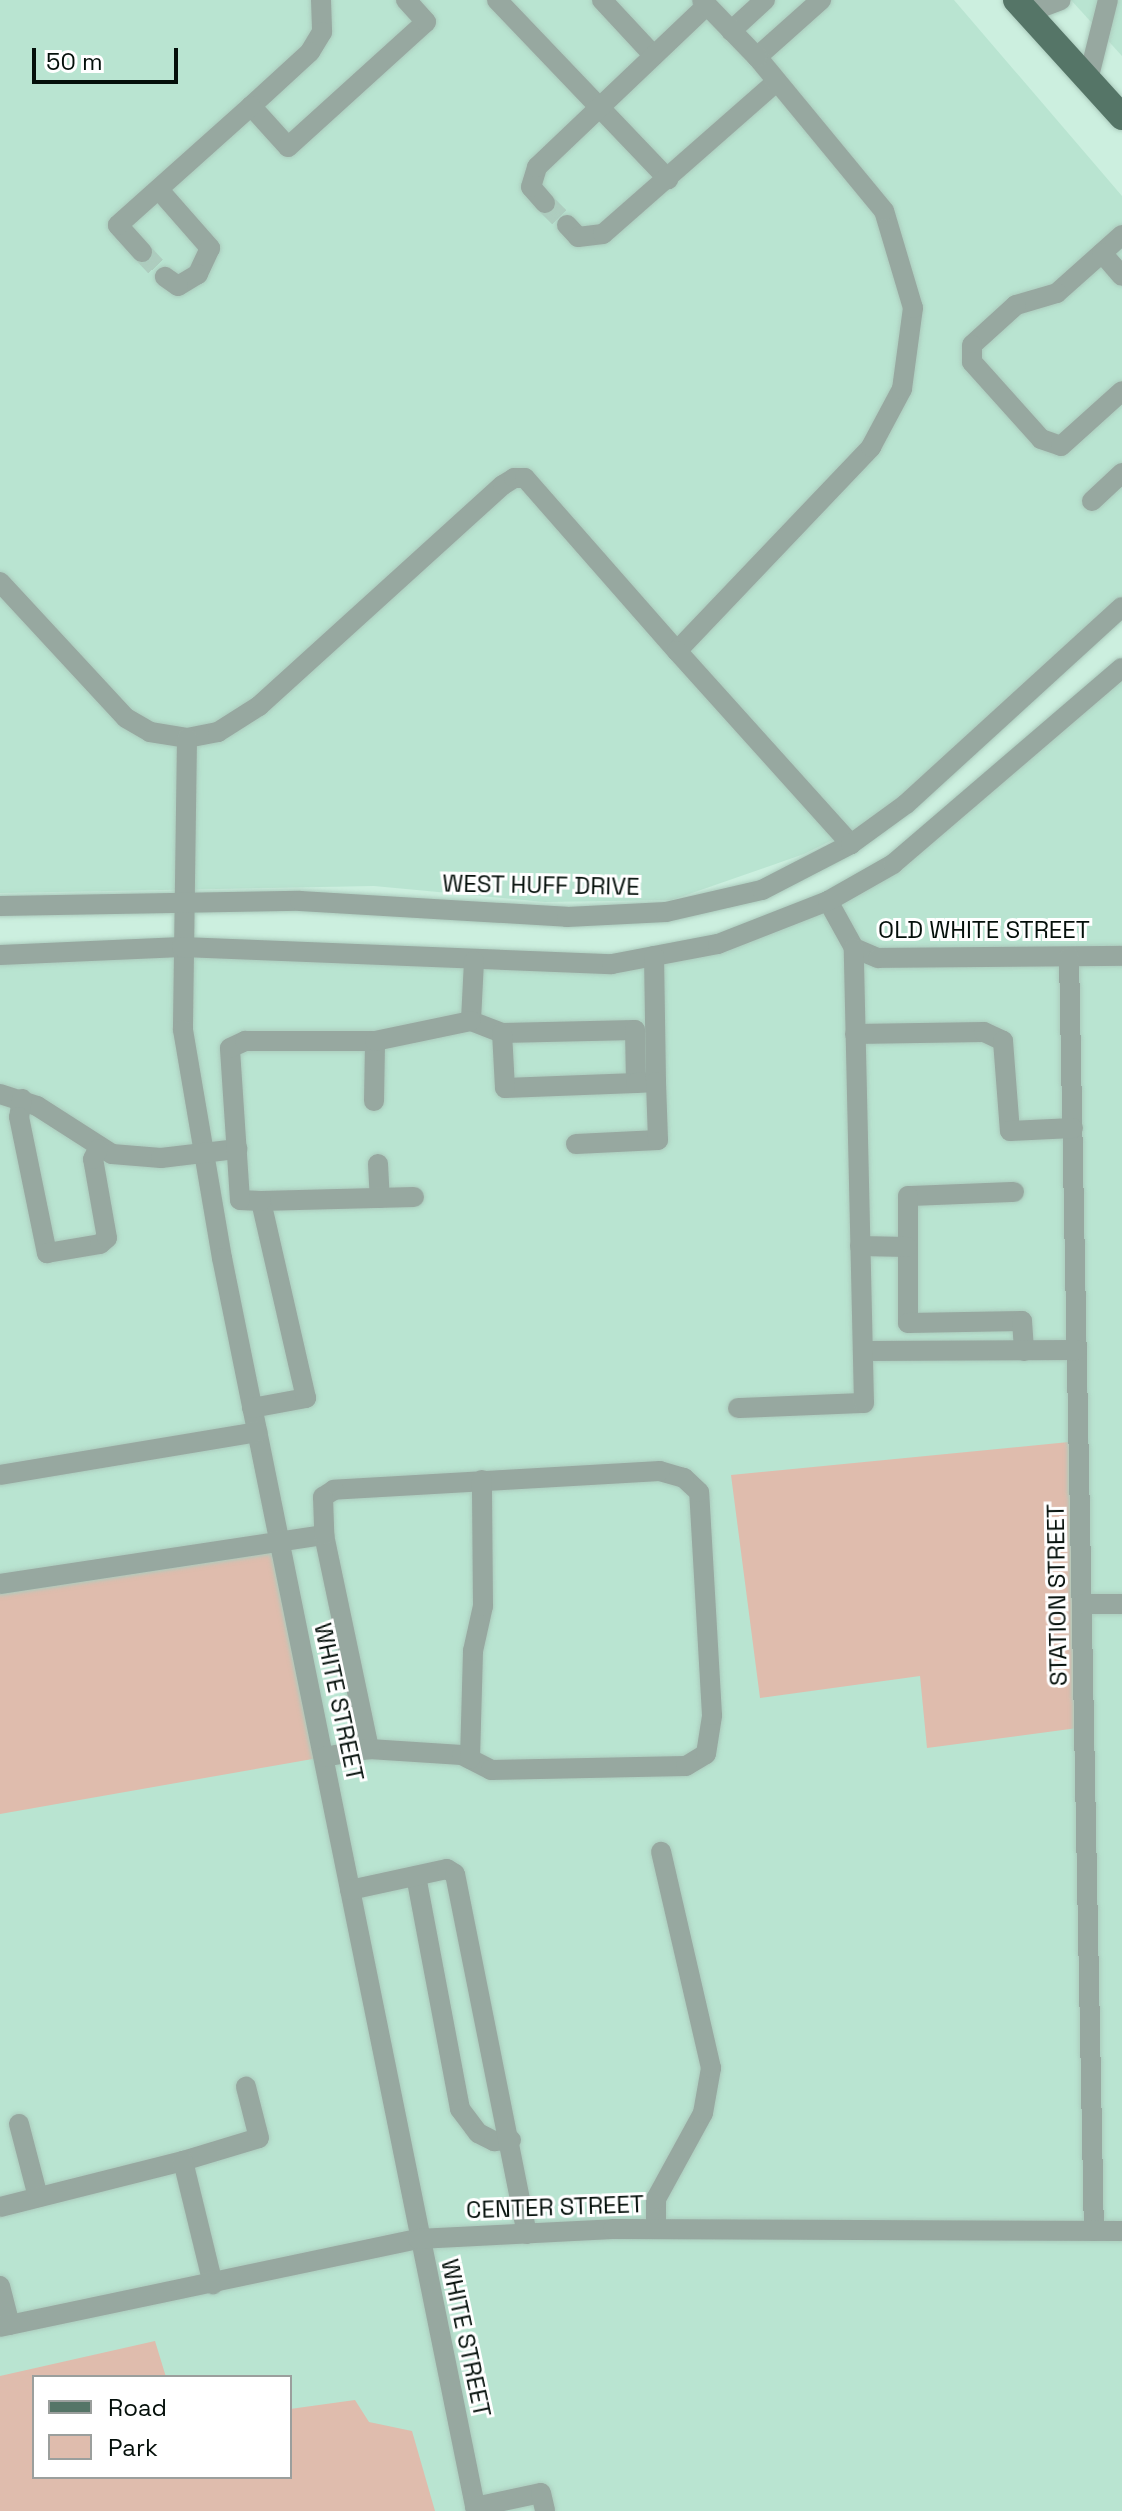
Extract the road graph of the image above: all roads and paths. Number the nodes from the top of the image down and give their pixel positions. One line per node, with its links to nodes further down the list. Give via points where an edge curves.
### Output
1 (321, 0): 16 (street, via 322,32 310,52)
2 (406, 0): 16 (street, via 426,22 288,147)
3 (497, 0): 17 (street)
4 (602, 0): 12 (street)
5 (765, 0): 11 (street)
6 (821, 0): 13 (street)
7 (1061, 0): 10 (street)
8 (1108, 0): 14 (street)
9 (705, 3): 11 (street); 12 (street)
10 (1021, 6): 14 (main road)
11 (731, 31): 13 (street)
12 (654, 56): 17 (street)
13 (757, 57): 15 (street)
14 (1088, 80): 18 (main road)
15 (776, 82): 19 (street); 33 (street, via 884,211 913,308 911,352 902,389 871,447)
16 (251, 106): 20 (street)
17 (599, 108): 19 (street); 21 (street, via 537,167 531,187)
18 (1122, 117)
19 (668, 179): 22 (street, via 603,234 578,237)
20 (160, 191): 24 (street, via 118,225); 27 (street, via 210,248 198,274 178,286)
21 (545, 203)
22 (567, 225)
23 (1122, 235): 25 (street)
24 (142, 252)
25 (1102, 253): 26 (street); 28 (street, via 1057,293 1016,305 972,345 972,362 1041,439 1061,446)
26 (1122, 276)
27 (165, 277)
28 (1122, 391)
29 (1122, 473): 30 (street)
30 (1092, 501)
31 (0, 582): 35 (street, via 126,718 150,732)
32 (1122, 607): 36 (street, WEST HUFF DRIVE, via 906,804)
33 (677, 651): 35 (street, via 525,478 514,478 259,706 218,732); 36 (street)
34 (1122, 668): 38 (street, via 893,864)
35 (187, 738): 37 (street, WHITE STREET)
36 (851, 844): 37 (street, WEST HUFF DRIVE, via 762,890 666,912 567,917 300,901)
37 (185, 901): 39 (street, WEST HUFF DRIVE); 40 (street, WHITE STREET)
38 (828, 901): 41 (street, OLD WHITE STREET); 43 (street, via 718,944)
39 (0, 906)
40 (182, 947): 42 (street); 46 (street); 59 (street, WHITE STREET, via 183,1030)
41 (854, 948): 45 (street, OLD WHITE STREET, via 878,958); 49 (street)
42 (0, 955)
43 (654, 956): 46 (street, via 612,964); 51 (street)
44 (1122, 956): 45 (street, OLD WHITE STREET)
45 (1069, 957): 55 (street, STATION STREET)
46 (474, 961): 47 (street)
47 (471, 1021): 48 (street); 50 (street)
48 (502, 1033): 51 (street, via 635,1030); 51 (street, via 505,1088)
49 (855, 1034): 55 (street, via 984,1032 1003,1041 1010,1131); 65 (street)
50 (375, 1041): 54 (street); 58 (street, via 245,1041 230,1048)
51 (646, 1082): 56 (street, via 658,1140)
52 (0, 1094): 53 (street)
53 (22, 1099): 57 (street); 57 (street, via 19,1117 47,1253 100,1244 107,1238 93,1159)
54 (374, 1101)
55 (1073, 1128): 69 (street, STATION STREET)
56 (576, 1144)
57 (98, 1149): 59 (street, via 130,1157)
58 (237, 1149): 59 (street); 64 (street, via 240,1200)
59 (203, 1154): 72 (street, WHITE STREET)
60 (378, 1164): 63 (street)
61 (1014, 1192): 66 (street, via 908,1196)
62 (414, 1197): 63 (street)
63 (380, 1198): 64 (street)
64 (261, 1201): 72 (street, via 306,1398)
65 (860, 1246): 66 (street); 70 (street)
66 (907, 1247): 67 (street)
67 (908, 1323): 68 (street); 71 (street, via 1022,1321)
68 (908, 1350): 70 (street); 71 (street)
69 (1077, 1350): 71 (street); 80 (street, STATION STREET)
70 (863, 1351): 73 (street, via 864,1403)
71 (1024, 1351)
72 (252, 1408): 74 (street, WHITE STREET)
73 (738, 1408)
74 (257, 1432): 75 (street); 78 (street, WHITE STREET)
75 (0, 1475)
76 (482, 1480): 77 (street, via 334,1490 323,1497); 84 (street, via 483,1606 473,1651); 84 (street, via 660,1471 684,1478 699,1492 712,1715 706,1754 686,1766 491,1770)
77 (324, 1535): 78 (street); 82 (street)
78 (280, 1542): 79 (street); 83 (street, WHITE STREET)
79 (0, 1584)
80 (1083, 1604): 81 (street); 95 (street, STATION STREET)
81 (1122, 1604)
82 (369, 1749): 83 (street); 84 (street)
83 (324, 1757): 87 (street, WHITE STREET)
84 (470, 1759)
85 (661, 1852): 94 (street, via 711,2068 703,2113 656,2199)
86 (416, 1876): 87 (street); 90 (street, via 460,2109 478,2133 494,2141); 90 (street, via 447,1869 455,1874)
87 (350, 1890): 98 (street, WHITE STREET)
88 (246, 2087): 91 (street, via 259,2138)
89 (19, 2124): 92 (street)
90 (511, 2140): 97 (street)
91 (183, 2161): 92 (street); 99 (street)
92 (38, 2197): 93 (street)
93 (0, 2207)
94 (656, 2229): 95 (street, CENTER STREET); 97 (street, CENTER STREET)
95 (1094, 2231): 96 (street, CENTER STREET)
96 (1122, 2231)
97 (527, 2234): 98 (street, CENTER STREET)
98 (418, 2239): 99 (street, CENTER STREET); 102 (street, WHITE STREET)
99 (213, 2284): 101 (street, CENTER STREET)
100 (0, 2286): 101 (street)
101 (5, 2326)
102 (476, 2509): 103 (street, via 541,2493)
103 (545, 2511)

